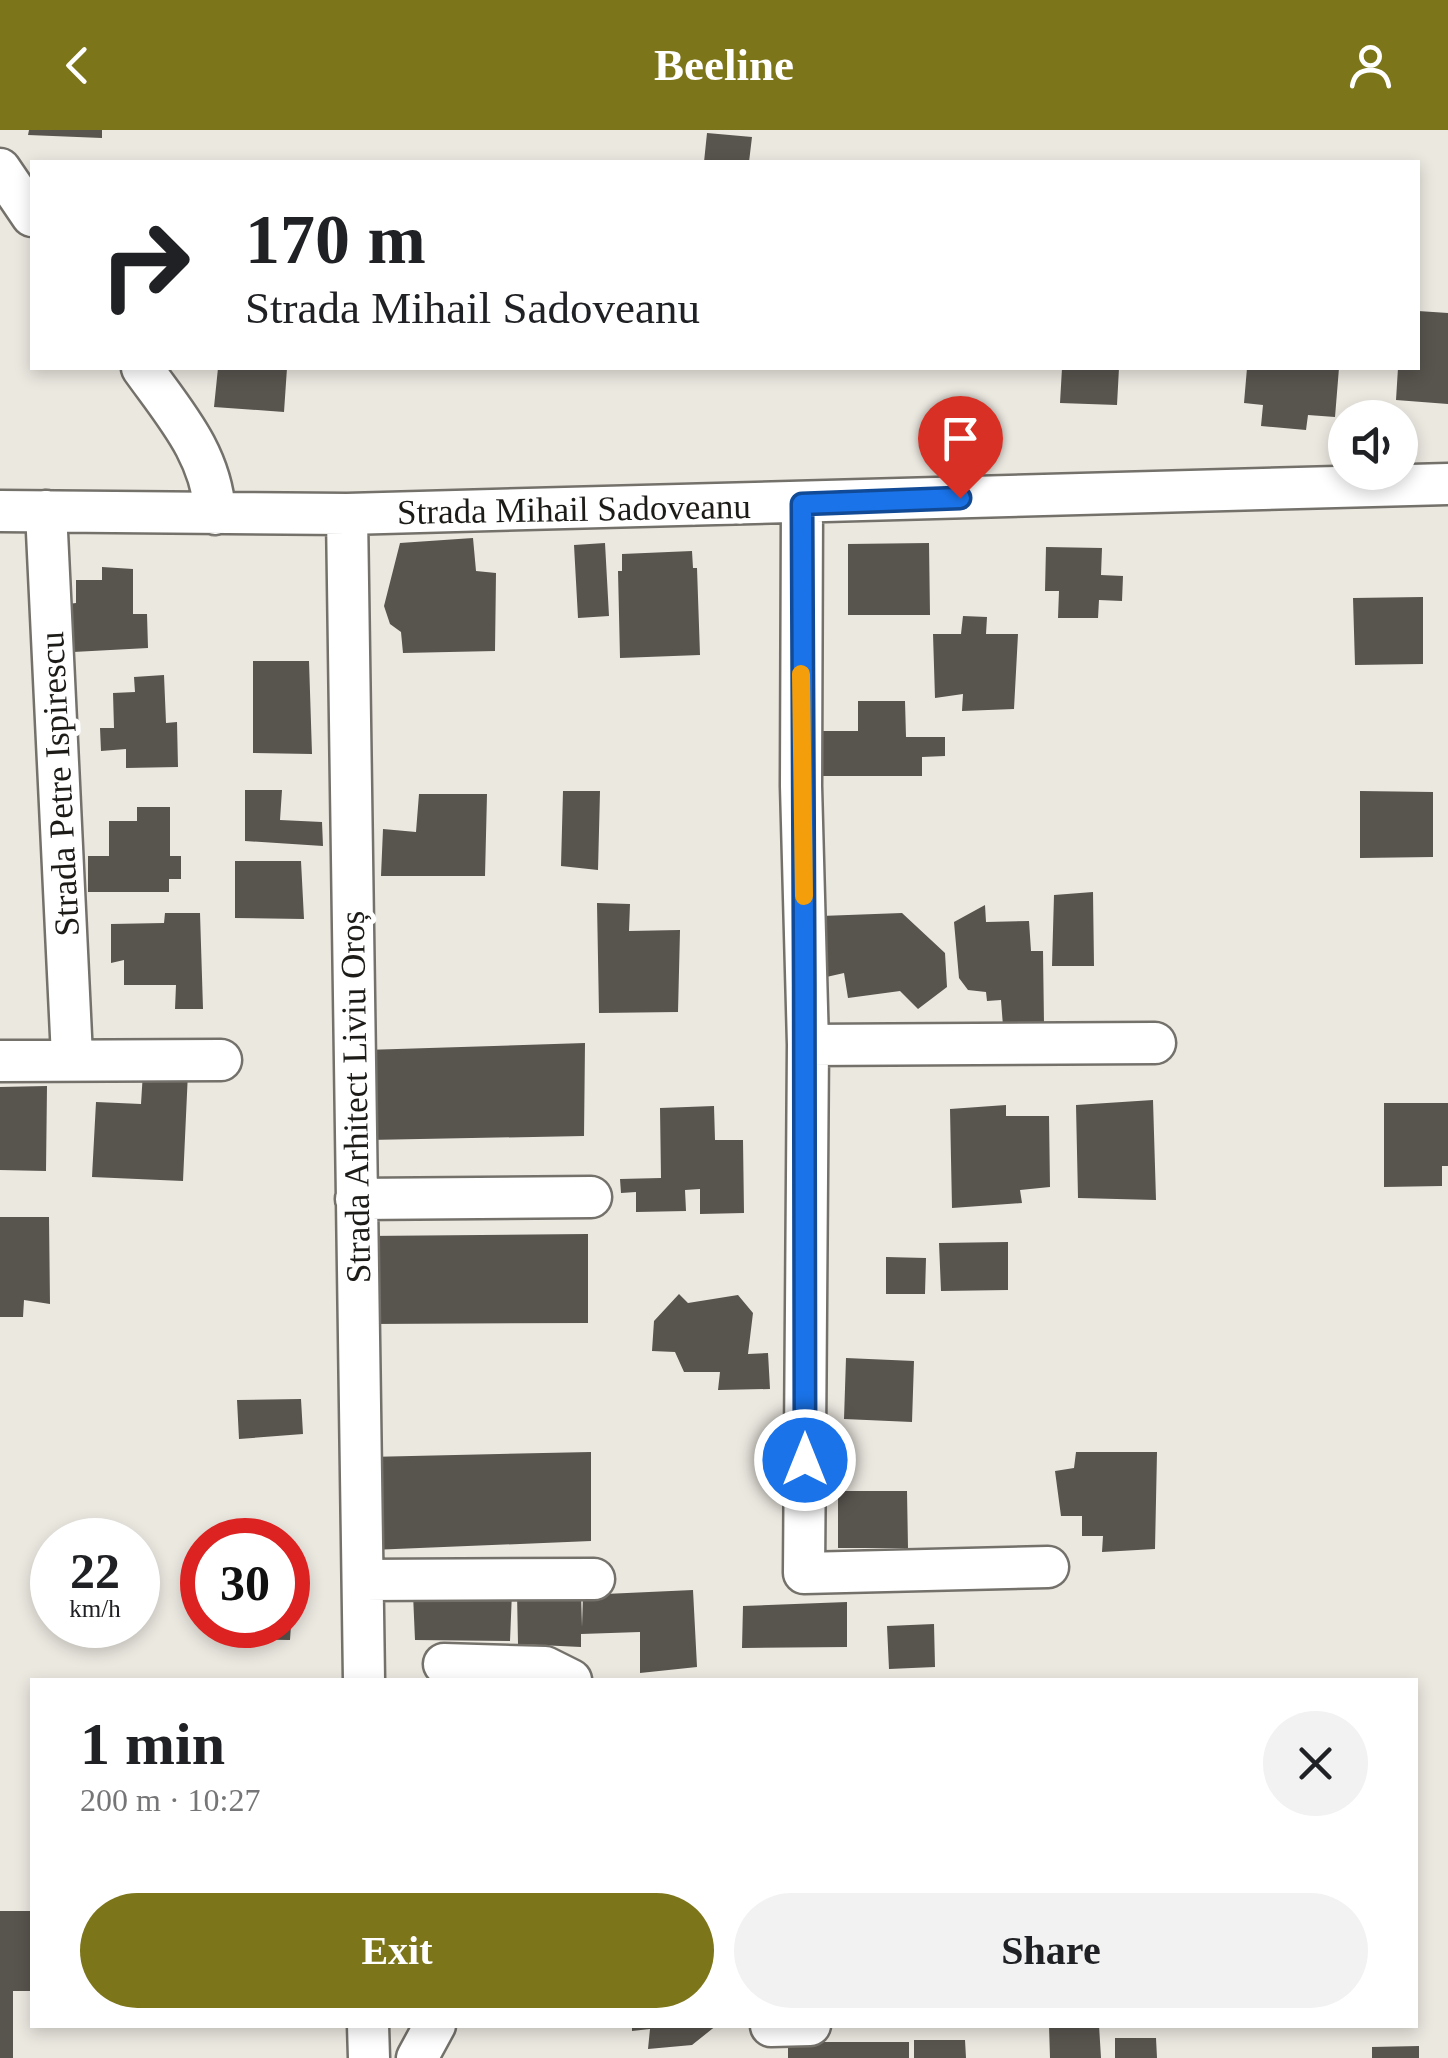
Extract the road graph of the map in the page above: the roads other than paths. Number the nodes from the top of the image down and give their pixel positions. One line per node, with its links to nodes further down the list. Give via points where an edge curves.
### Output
1 (0, 169): 2 (street)
2 (30, 213)
3 (143, 370): 8 (street, via 205,460)
4 (1448, 484): 5 (street, Strada Mihail Sadoveanu)
5 (802, 504): 9 (street, Strada Mihail Sadoveanu); 11 (street)
6 (0, 511): 7 (street, Strada Mihail Sadoveanu)
7 (46, 511): 8 (street, Strada Mihail Sadoveanu); 12 (street, Strada Petre Ispirescu)
8 (215, 514): 9 (street, Strada Mihail Sadoveanu)
9 (347, 514): 16 (street, Strada Arhitect Liviu Oroș)
10 (1155, 1043): 11 (street)
11 (808, 1044): 17 (street, via 804,1574)
12 (72, 1057): 13 (street); 14 (street)
13 (0, 1060)
14 (221, 1060)
15 (591, 1197): 16 (street)
16 (356, 1199): 18 (street, Strada Arhitect Liviu Oroș)
17 (1048, 1567)
18 (363, 1580): 19 (street); 21 (street, Strada Arhitect Liviu Oroș)
19 (594, 1580)
20 (444, 1664): 22 (street, via 545,1667)
21 (364, 1678)
22 (566, 1678)
23 (368, 2028): 26 (street)
24 (433, 2028): 27 (street)
25 (771, 2028): 28 (street)
26 (368, 2058)
27 (417, 2058)
28 (772, 2058)

